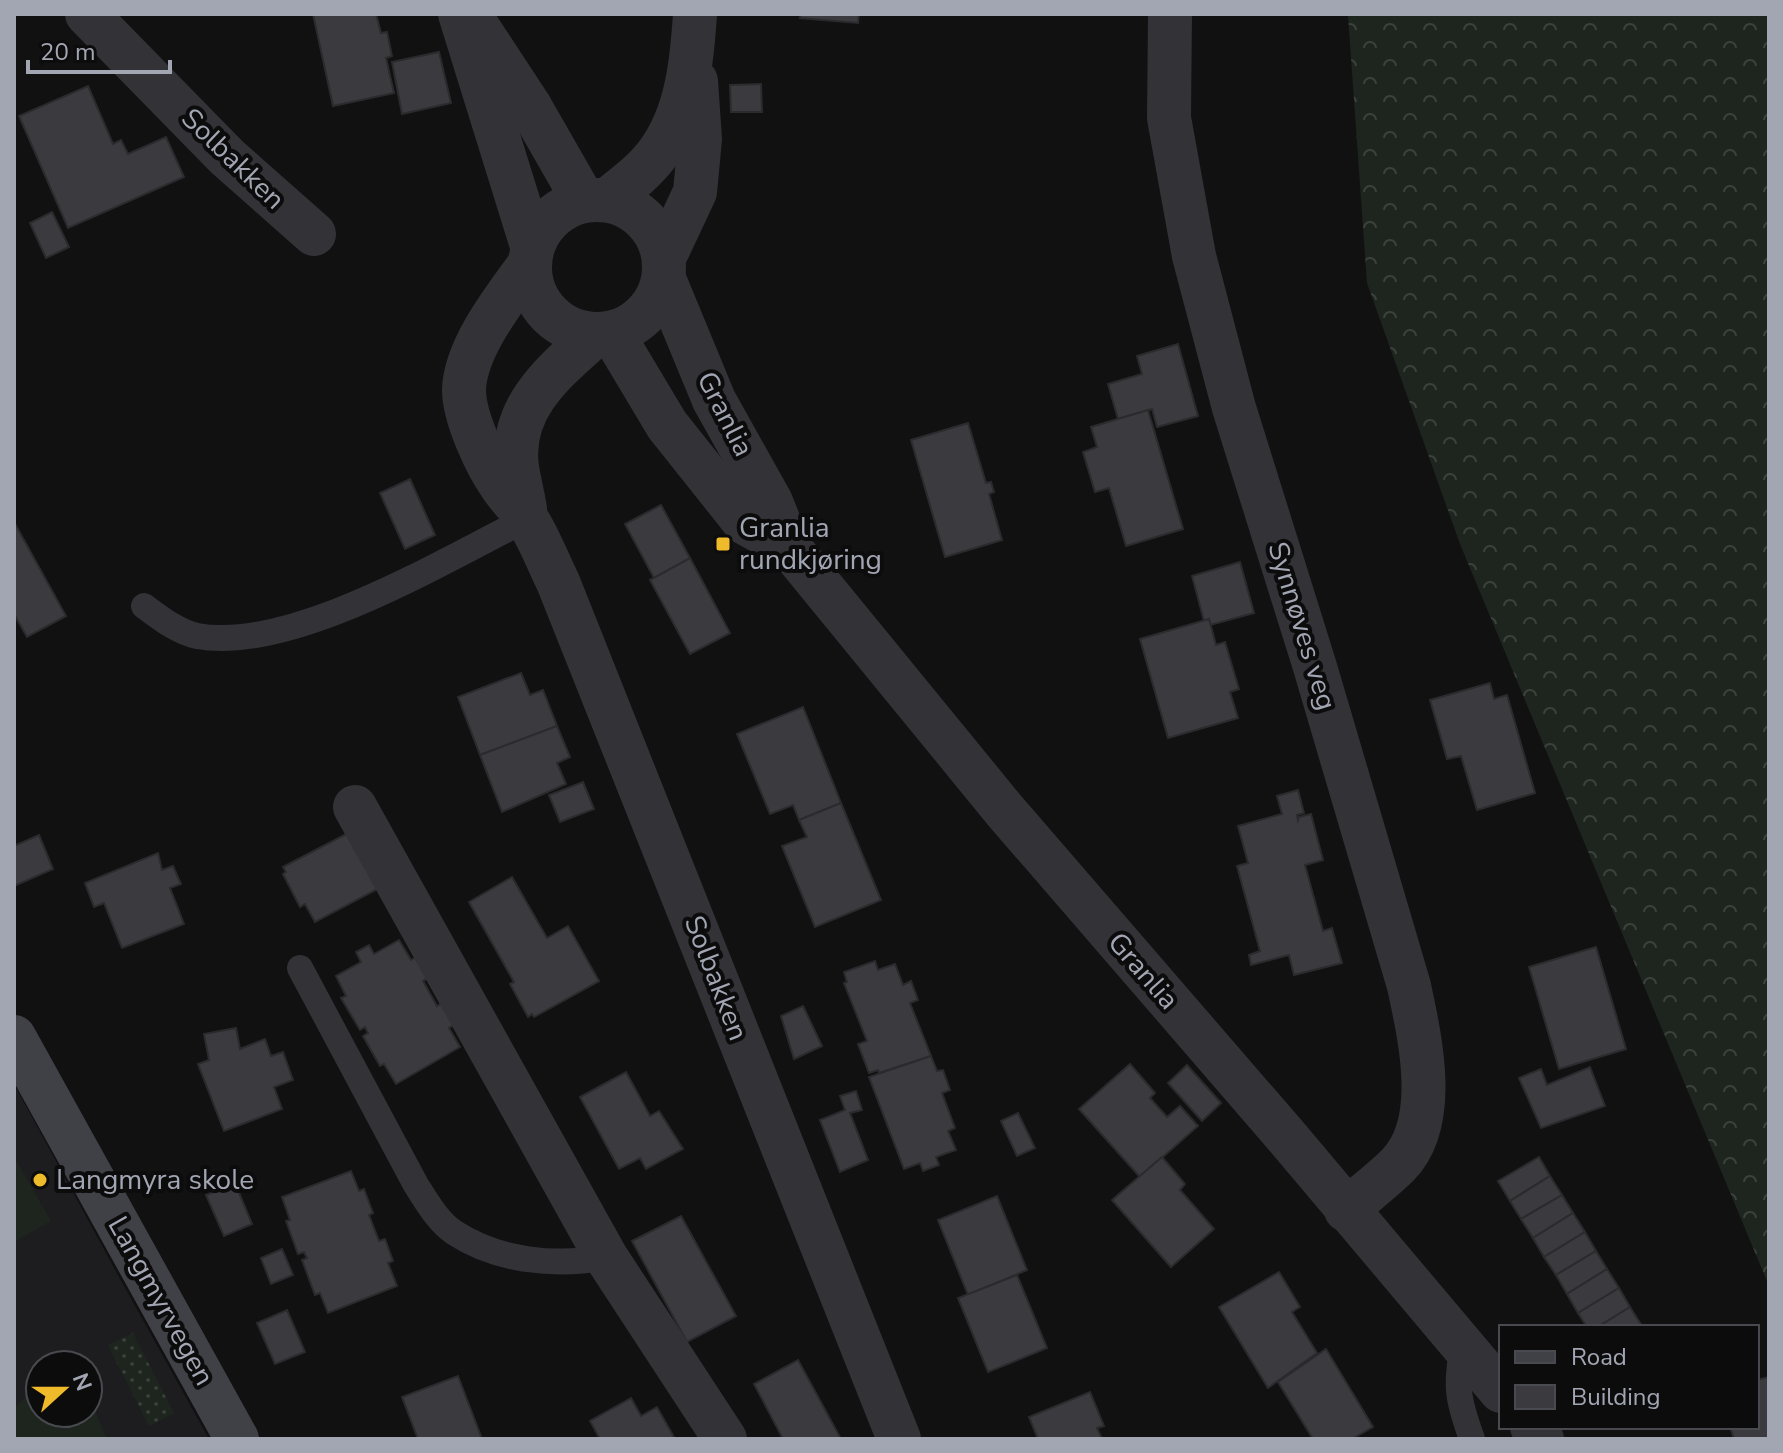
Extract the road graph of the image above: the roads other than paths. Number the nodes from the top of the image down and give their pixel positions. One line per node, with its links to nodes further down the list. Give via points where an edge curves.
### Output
1 (87, 14): 8 (street, Solbakken, via 227,157)
2 (460, 14): 9 (street)
3 (468, 14): 7 (street)
4 (695, 14): 6 (street)
5 (1170, 14): 18 (street, Synnøves veg, via 1169,118 1194,256 1419,1035 1423,1099 1413,1145)
6 (692, 59): 7 (street, via 679,112 664,144 634,179); 10 (street, via 700,139 695,192)
7 (596, 200): 9 (street, via 562,209 544,225); 10 (street, Granlia, via 628,207 645,220 657,238)
8 (314, 234)
9 (531, 256): 11 (street, via 533,291 548,314 569,329); 12 (street, Solbakken, via 492,317 470,363 464,390 482,452)
10 (664, 268): 11 (street, via 657,298 646,314 630,326); 13 (street, Granlia, via 714,400 771,502)
11 (603, 334): 12 (street, Solbakken, via 548,378 528,403 518,433 516,464); 13 (street, Granlia, via 745,523)
12 (527, 519): 14 (lane, via 349,605 254,637 195,636); 24 (street, Solbakken, via 642,789)
13 (789, 547): 18 (street, Granlia, via 1005,811)
14 (144, 606)
15 (355, 807): 19 (street)
16 (300, 968): 19 (lane, via 416,1185 454,1233 493,1250 540,1261 577,1263)
17 (14, 1037): 22 (main road, Langmyrvegen)
18 (1346, 1210): 20 (street, Granlia)
19 (606, 1257): 23 (street)
20 (1463, 1346): 21 (street, Granlia); 25 (lane, via 1456,1379)
21 (1499, 1389)
22 (237, 1439)
23 (725, 1439)
24 (899, 1439)
25 (1472, 1439)

